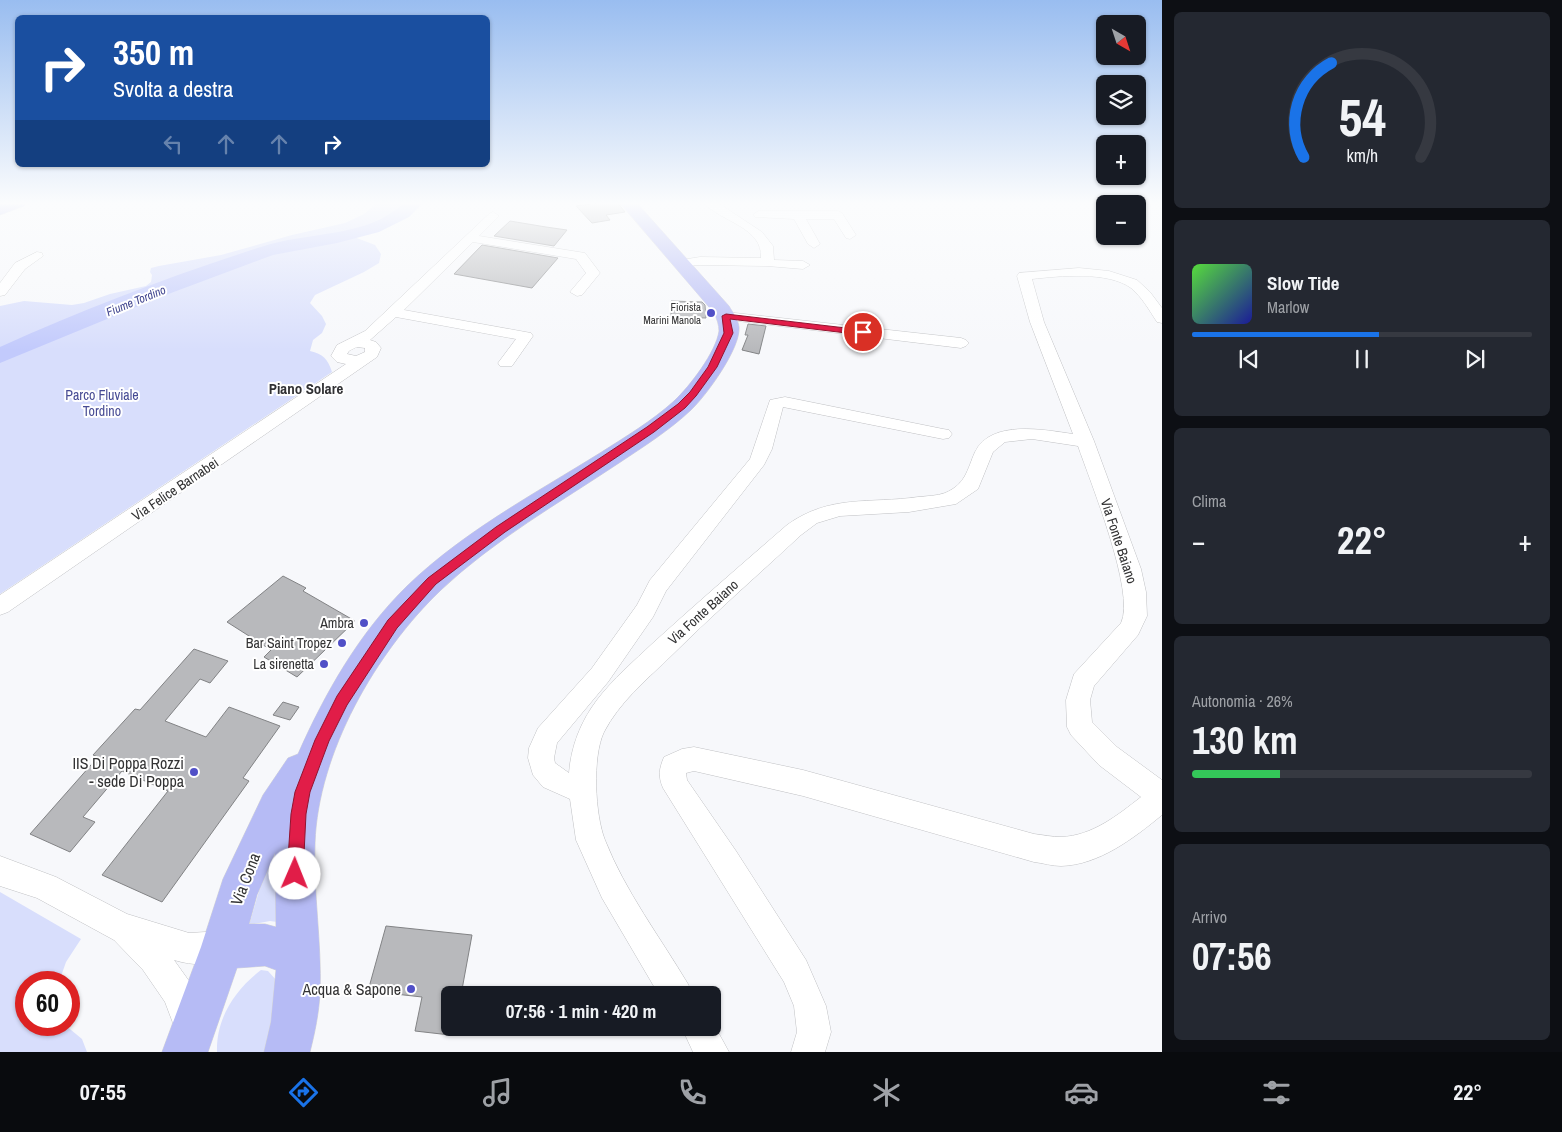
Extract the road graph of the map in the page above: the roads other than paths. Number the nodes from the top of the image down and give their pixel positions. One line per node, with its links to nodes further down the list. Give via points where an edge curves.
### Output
1 (455, 252): 11 (street, Via Felice Barnabei)
2 (556, 252): 10 (street, via 580,256 593,273)
3 (670, 252): 7 (main road)
4 (766, 252): 6 (street)
5 (37, 256): 9 (street, via 20,266)
6 (767, 262): 7 (street, via 700,261); 8 (street)
7 (680, 264): 12 (main road)
8 (803, 265)
9 (0, 292)
10 (577, 292)
11 (392, 312): 15 (street, via 526,336); 18 (street, Via Felice Barnabei, via 358,351)
12 (726, 316): 14 (street); 19 (main road, Via Cona, via 728,333 712,367 682,406 487,539 412,601 363,665)
13 (1162, 319): 17 (street, Via Fonte Baiano, via 1133,283 1117,278 1073,273 1024,276 1037,322)
14 (961, 343)
15 (506, 363)
16 (943, 434): 20 (street, via 785,402 776,404 758,461 658,586 645,611 600,675 547,736 541,748 540,761 545,772 563,786)
17 (1085, 442): 20 (street, Via Fonte Baiano, via 1032,434 1000,438 986,450 971,485 949,499 838,509 810,518 735,582 619,691 591,730 583,760); 21 (street, Via Fonte Baiano, via 1130,569 1136,616 1130,629 1083,682 1078,700 1080,727 1108,756)
18 (0, 606)
19 (322, 740): 24 (main road, Via Cona, via 276,808 237,893); 25 (main road, Via Cona, via 302,792 298,814 294,860)
20 (582, 789): 26 (street, Via Fonte Baiano, via 590,840 604,873)
21 (1162, 796): 31 (street, via 1142,814 1089,846 1064,852 1034,848 776,777 694,759 673,766 676,788 795,971 810,1006 814,1032)
22 (0, 871): 23 (street, via 46,887)
23 (121, 928): 24 (street, via 189,949); 28 (street, via 154,959 178,992)
24 (222, 947): 25 (main road, via 265,945); 28 (main road, Via Cona)
25 (298, 955): 29 (main road, Via Cona, via 298,1005)
26 (673, 986)
27 (703, 1036): 30 (street)
28 (191, 1045)
29 (287, 1052)
30 (712, 1052)
31 (808, 1052)

